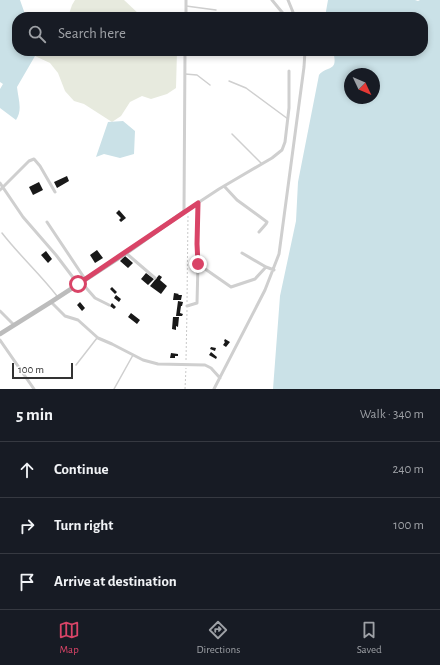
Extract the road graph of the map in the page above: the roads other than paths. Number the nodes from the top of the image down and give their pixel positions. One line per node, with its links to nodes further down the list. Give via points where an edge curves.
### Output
1 (186, 0): 4 (street)
2 (272, 0): 7 (street)
3 (288, 0): 8 (street)
4 (186, 6): 5 (lane); 6 (street)
5 (216, 10)
6 (186, 12)
7 (282, 12)
8 (293, 12)
9 (186, 56): 12 (street)
10 (305, 56): 31 (street, via 282,242)
11 (289, 71): 15 (street)
12 (185, 74): 14 (lane, via 197,75); 23 (street)
13 (229, 81): 15 (lane, via 246,88)
14 (210, 86)
15 (288, 119): 17 (street, via 282,150)
16 (232, 134): 17 (lane)
17 (262, 164): 19 (street)
18 (0, 183): 20 (street)
19 (224, 186): 22 (street); 25 (street, via 237,200 267,222)
20 (2, 189): 21 (street, via 34,159); 33 (street, via 23,217)
21 (55, 192)
22 (198, 203): 23 (street); 29 (street)
23 (186, 210): 27 (street)
24 (48, 222): 33 (street)
25 (259, 232)
26 (2, 233): 34 (lane)
27 (126, 252): 32 (street); 33 (street)
28 (242, 253): 30 (street)
29 (198, 264): 30 (street, via 231,287 255,279); 37 (street, via 197,303)
30 (266, 267): 31 (street)
31 (274, 270): 45 (street)
32 (155, 278)
33 (81, 282): 34 (street); 36 (street, via 95,298)
34 (58, 298): 35 (street)
35 (52, 302): 39 (street); 41 (street, via 66,316 78,320)
36 (109, 305)
37 (187, 306)
38 (0, 311): 39 (street)
39 (14, 325): 40 (street)
40 (0, 334)
41 (98, 338): 43 (street); 44 (lane)
42 (0, 340): 46 (street)
43 (133, 355): 45 (street, via 154,364 208,366); 47 (lane)
44 (76, 365)
45 (220, 378): 48 (street)
46 (34, 389)
47 (114, 389)
48 (214, 389)

